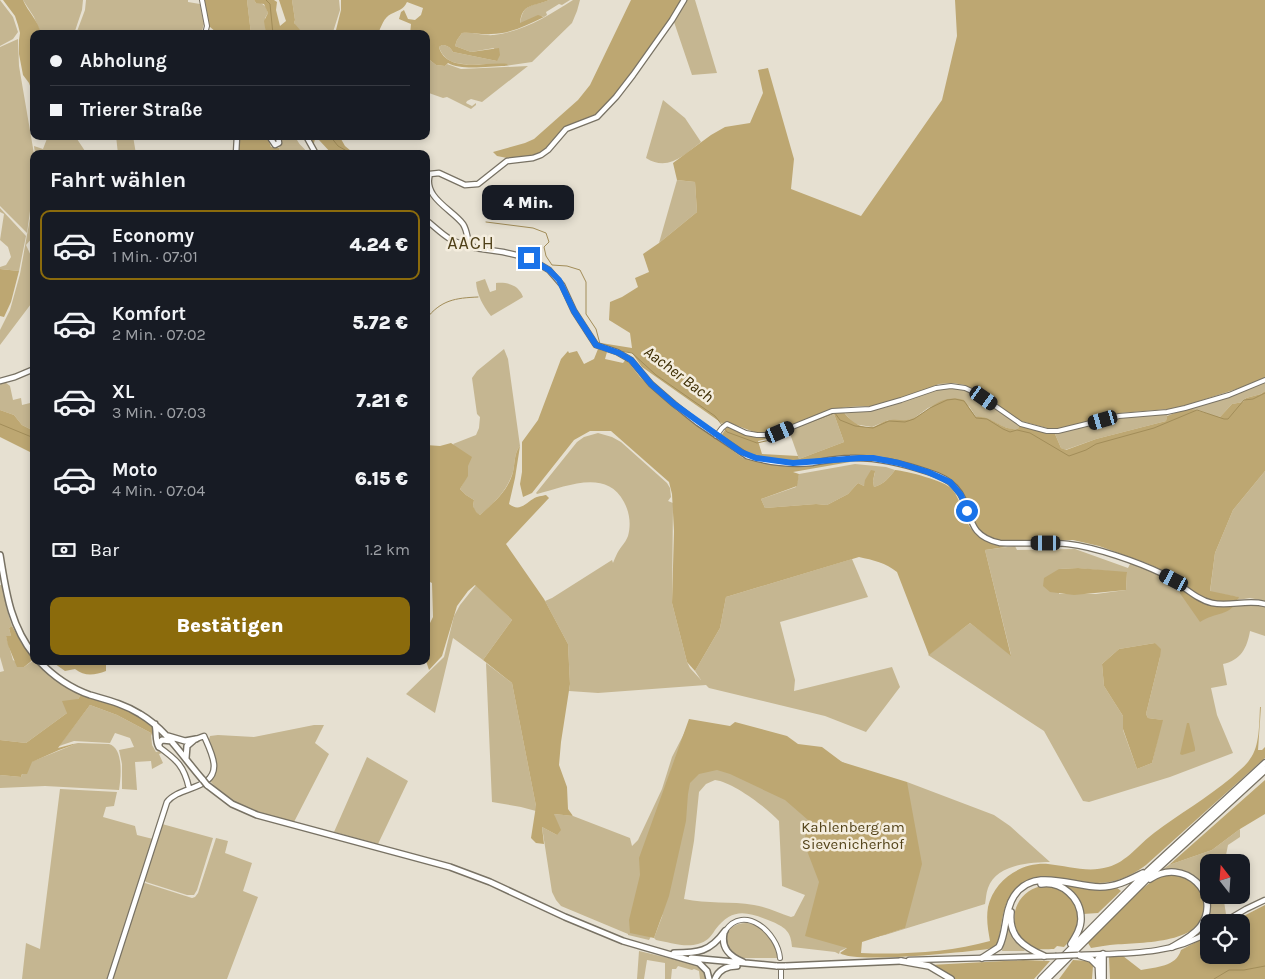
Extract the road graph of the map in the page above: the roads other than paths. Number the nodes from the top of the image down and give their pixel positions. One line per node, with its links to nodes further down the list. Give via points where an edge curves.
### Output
1 (202, 0): 3 (street)
2 (684, 0): 6 (main road, via 616,97 597,117 566,129 541,155 507,161 478,184 466,184 439,173)
3 (206, 30)
4 (271, 140): 5 (main road, via 275,146)
5 (279, 140)
6 (430, 174)
7 (430, 183): 9 (main road, via 442,206 462,223)
8 (430, 223): 9 (main road, via 450,239)
9 (469, 243): 13 (main road, via 474,248 529,258 549,270 562,285 594,343 631,360 656,389)
10 (30, 371): 12 (main road)
11 (1265, 380): 13 (street, via 1185,408 1119,416 1058,432 1021,424 978,394 965,388 945,386 878,407 832,411 780,432 752,435 730,425 724,426)
12 (0, 381)
13 (716, 436): 15 (main road, via 756,458 802,463 873,458 911,466 940,476 953,485 961,495 977,532 991,541 1086,547 1163,574 1212,603 1249,601)
14 (0, 555): 16 (highway, via 9,608)
15 (1265, 604)
16 (30, 649)
17 (43, 665): 18 (highway, via 74,688 129,708)
18 (154, 723): 19 (highway); 22 (highway)
19 (167, 736): 20 (highway, via 185,741); 21 (highway)
20 (196, 739): 23 (highway, via 187,746); 26 (main road, via 204,736 214,769 204,783)
21 (172, 741): 22 (highway, via 161,741); 23 (highway)
22 (159, 748): 26 (main road, via 180,764)
23 (186, 759): 36 (highway, bridge, via 207,785 252,814 450,866 589,928)
24 (1265, 763): 27 (highway)
25 (1265, 770): 28 (highway)
26 (189, 788): 46 (main road, via 171,796 167,802)
27 (1148, 871): 34 (highway); 41 (highway, via 1108,886 1052,880 1028,884 1010,902 999,947)
28 (1140, 886): 33 (highway, via 1158,874 1173,872 1195,880 1204,894 1207,908 1203,923 1194,934); 35 (highway)
29 (1265, 900): 30 (main road)
30 (1238, 914)
31 (725, 931): 36 (highway, via 712,946 698,952); 40 (street, via 739,920 756,923 769,932); 43 (highway, via 723,942 729,954)
32 (1200, 937): 33 (main road)
33 (1172, 948): 37 (main road)
34 (1067, 951): 38 (highway, via 1080,925 1076,900 1060,886 1036,884 1018,897 1011,911 1011,924 1021,944); 51 (highway)
35 (1077, 952): 37 (main road); 38 (main road, bridge); 44 (highway); 52 (highway); 53 (highway)
36 (664, 953): 39 (highway)
37 (1102, 954): 44 (highway); 55 (highway)
38 (1044, 956): 41 (main road)
39 (680, 957): 43 (highway); 47 (highway, via 699,963)
40 (780, 958)
41 (982, 958): 42 (main road)
42 (901, 961): 45 (highway); 50 (highway, via 929,966)
43 (750, 964): 45 (highway); 48 (highway, via 727,967 719,971)
44 (1098, 966): 54 (highway)
45 (781, 967): 49 (street)
46 (110, 979)
47 (709, 979)
48 (715, 979)
49 (781, 979)
50 (951, 979)
51 (1040, 979)
52 (1047, 979)
53 (1054, 979)
54 (1099, 979)
55 (1103, 979)

